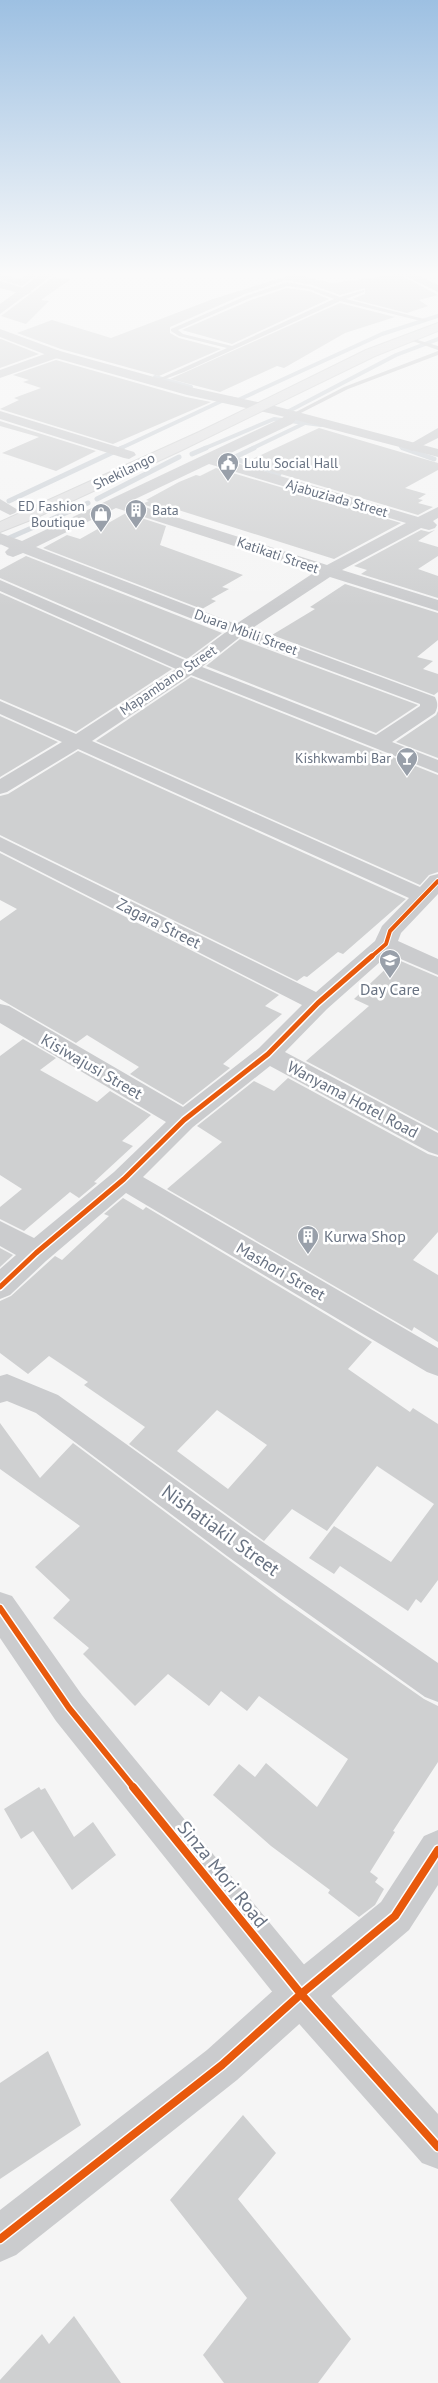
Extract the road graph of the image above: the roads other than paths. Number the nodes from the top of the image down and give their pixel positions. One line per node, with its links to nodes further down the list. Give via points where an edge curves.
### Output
1 (169, 385): 5 (street)
2 (279, 385): 5 (main road, Shekilango)
3 (304, 385): 6 (main road, Shekilango)
4 (353, 385): 8 (lane)
5 (243, 403): 6 (street); 12 (main road, Shekilango)
6 (261, 407): 8 (street); 17 (main road, Shekilango)
7 (0, 415): 12 (street)
8 (293, 415): 10 (street); 13 (street, via 287,421)
9 (438, 432): 10 (street)
10 (412, 447): 11 (street)
11 (438, 453)
12 (129, 455): 15 (main road, Shekilango)
13 (207, 459): 14 (street); 18 (street, Ajabuziada Street)
14 (118, 504): 21 (street); 25 (street, Katikati Street)
15 (3, 509)
16 (438, 512): 18 (street, Mapambano Street)
17 (28, 516): 19 (main road, Shekilango); 21 (lane)
18 (420, 522): 20 (street, Ajabuziada Street); 25 (street, Mapambano Street)
19 (0, 527)
20 (438, 528)
21 (61, 529): 23 (street)
22 (0, 538): 23 (street, Duara Mbili Street)
23 (22, 548): 24 (street); 28 (street, Duara Mbili Street)
24 (0, 558)
25 (326, 572): 27 (street, Katikati Street); 28 (street, Mapambano Street)
26 (0, 585): 29 (street)
27 (438, 606)
28 (240, 629): 29 (street, Mapambano Street); 32 (street, Duara Mbili Street, via 428,701 428,709)
29 (189, 668): 31 (street, Mapambano Street); 32 (street)
30 (0, 706): 31 (street)
31 (78, 741): 34 (street, Mapambano Street); 36 (street)
32 (379, 742): 33 (street)
33 (438, 767)
34 (0, 788)
35 (0, 843): 39 (street, Zagara Street)
36 (430, 889): 37 (street, via 390,931)
37 (386, 944): 38 (street); 39 (street)
38 (438, 968)
39 (318, 1003): 41 (street)
40 (0, 1012): 42 (street, Kisiwajusi Street)
41 (268, 1054): 42 (street); 43 (street, Wanyama Hotel Road)
42 (184, 1120): 44 (street)
43 (438, 1145)
44 (124, 1178): 46 (street); 48 (street, Mashori Street)
45 (0, 1232): 46 (street)
46 (36, 1253): 47 (street)
47 (0, 1287)
48 (438, 1363)
49 (0, 1390): 51 (street, Nishatiakil Street, via 7,1387 47,1404 239,1545)
50 (0, 1608): 53 (street, Sinza Mori Road, via 69,1708)
51 (438, 1684)
52 (438, 1850): 53 (street, via 395,1916)
53 (301, 1994): 54 (street, Sinza Mori Road); 55 (street, via 222,2065)
54 (438, 2147)
55 (0, 2239)

